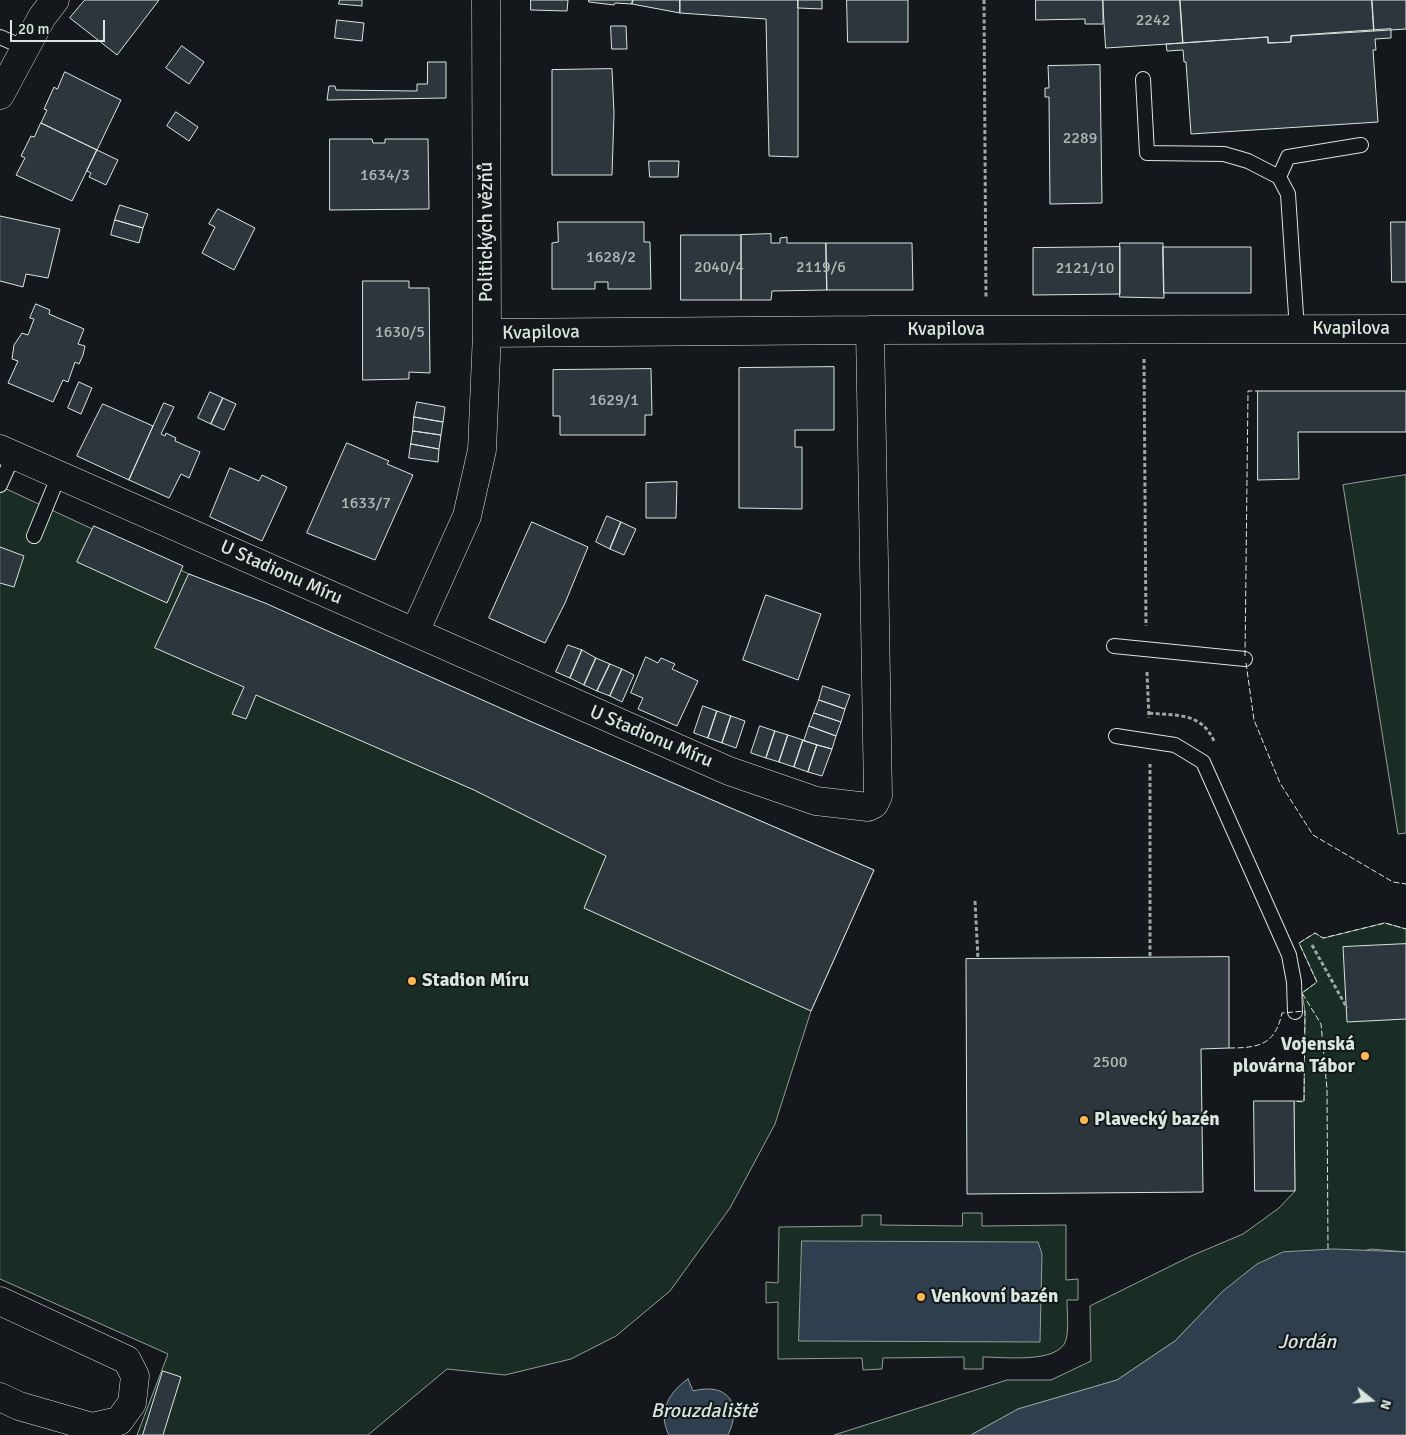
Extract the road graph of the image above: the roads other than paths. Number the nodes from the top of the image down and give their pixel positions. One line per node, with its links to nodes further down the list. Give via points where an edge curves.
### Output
1 (55, 0): 4 (street)
2 (486, 0): 12 (street, Politických vězňů)
3 (0, 37): 4 (lane)
4 (25, 48): 6 (street)
5 (1144, 79): 8 (lane, via 1147,153 1224,154 1248,161)
6 (0, 95)
7 (1362, 145): 8 (lane, via 1288,157)
8 (1279, 177): 11 (lane, via 1288,194)
9 (1406, 329): 11 (street, Kvapilova)
10 (870, 330): 11 (street, Kvapilova); 12 (street, Kvapilova); 17 (street, U Stadionu Míru, via 878,796 871,806 816,801 729,771)
11 (1297, 330)
12 (487, 333): 17 (street, Politických vězňů, via 485,424 473,495 467,516)
13 (6, 453): 14 (street, U Stadionu Míru); 15 (lane)
14 (59, 476): 16 (lane); 17 (street, U Stadionu Míru)
15 (0, 485)
16 (34, 536)
17 (415, 632)
18 (1114, 646): 19 (lane)
19 (1245, 659)
20 (1116, 736): 21 (lane, via 1175,745 1203,762 1289,955)
21 (1295, 1012)
22 (0, 1301): 23 (street, via 127,1360 135,1376 132,1403 119,1421 92,1427 18,1406)
23 (0, 1397)

